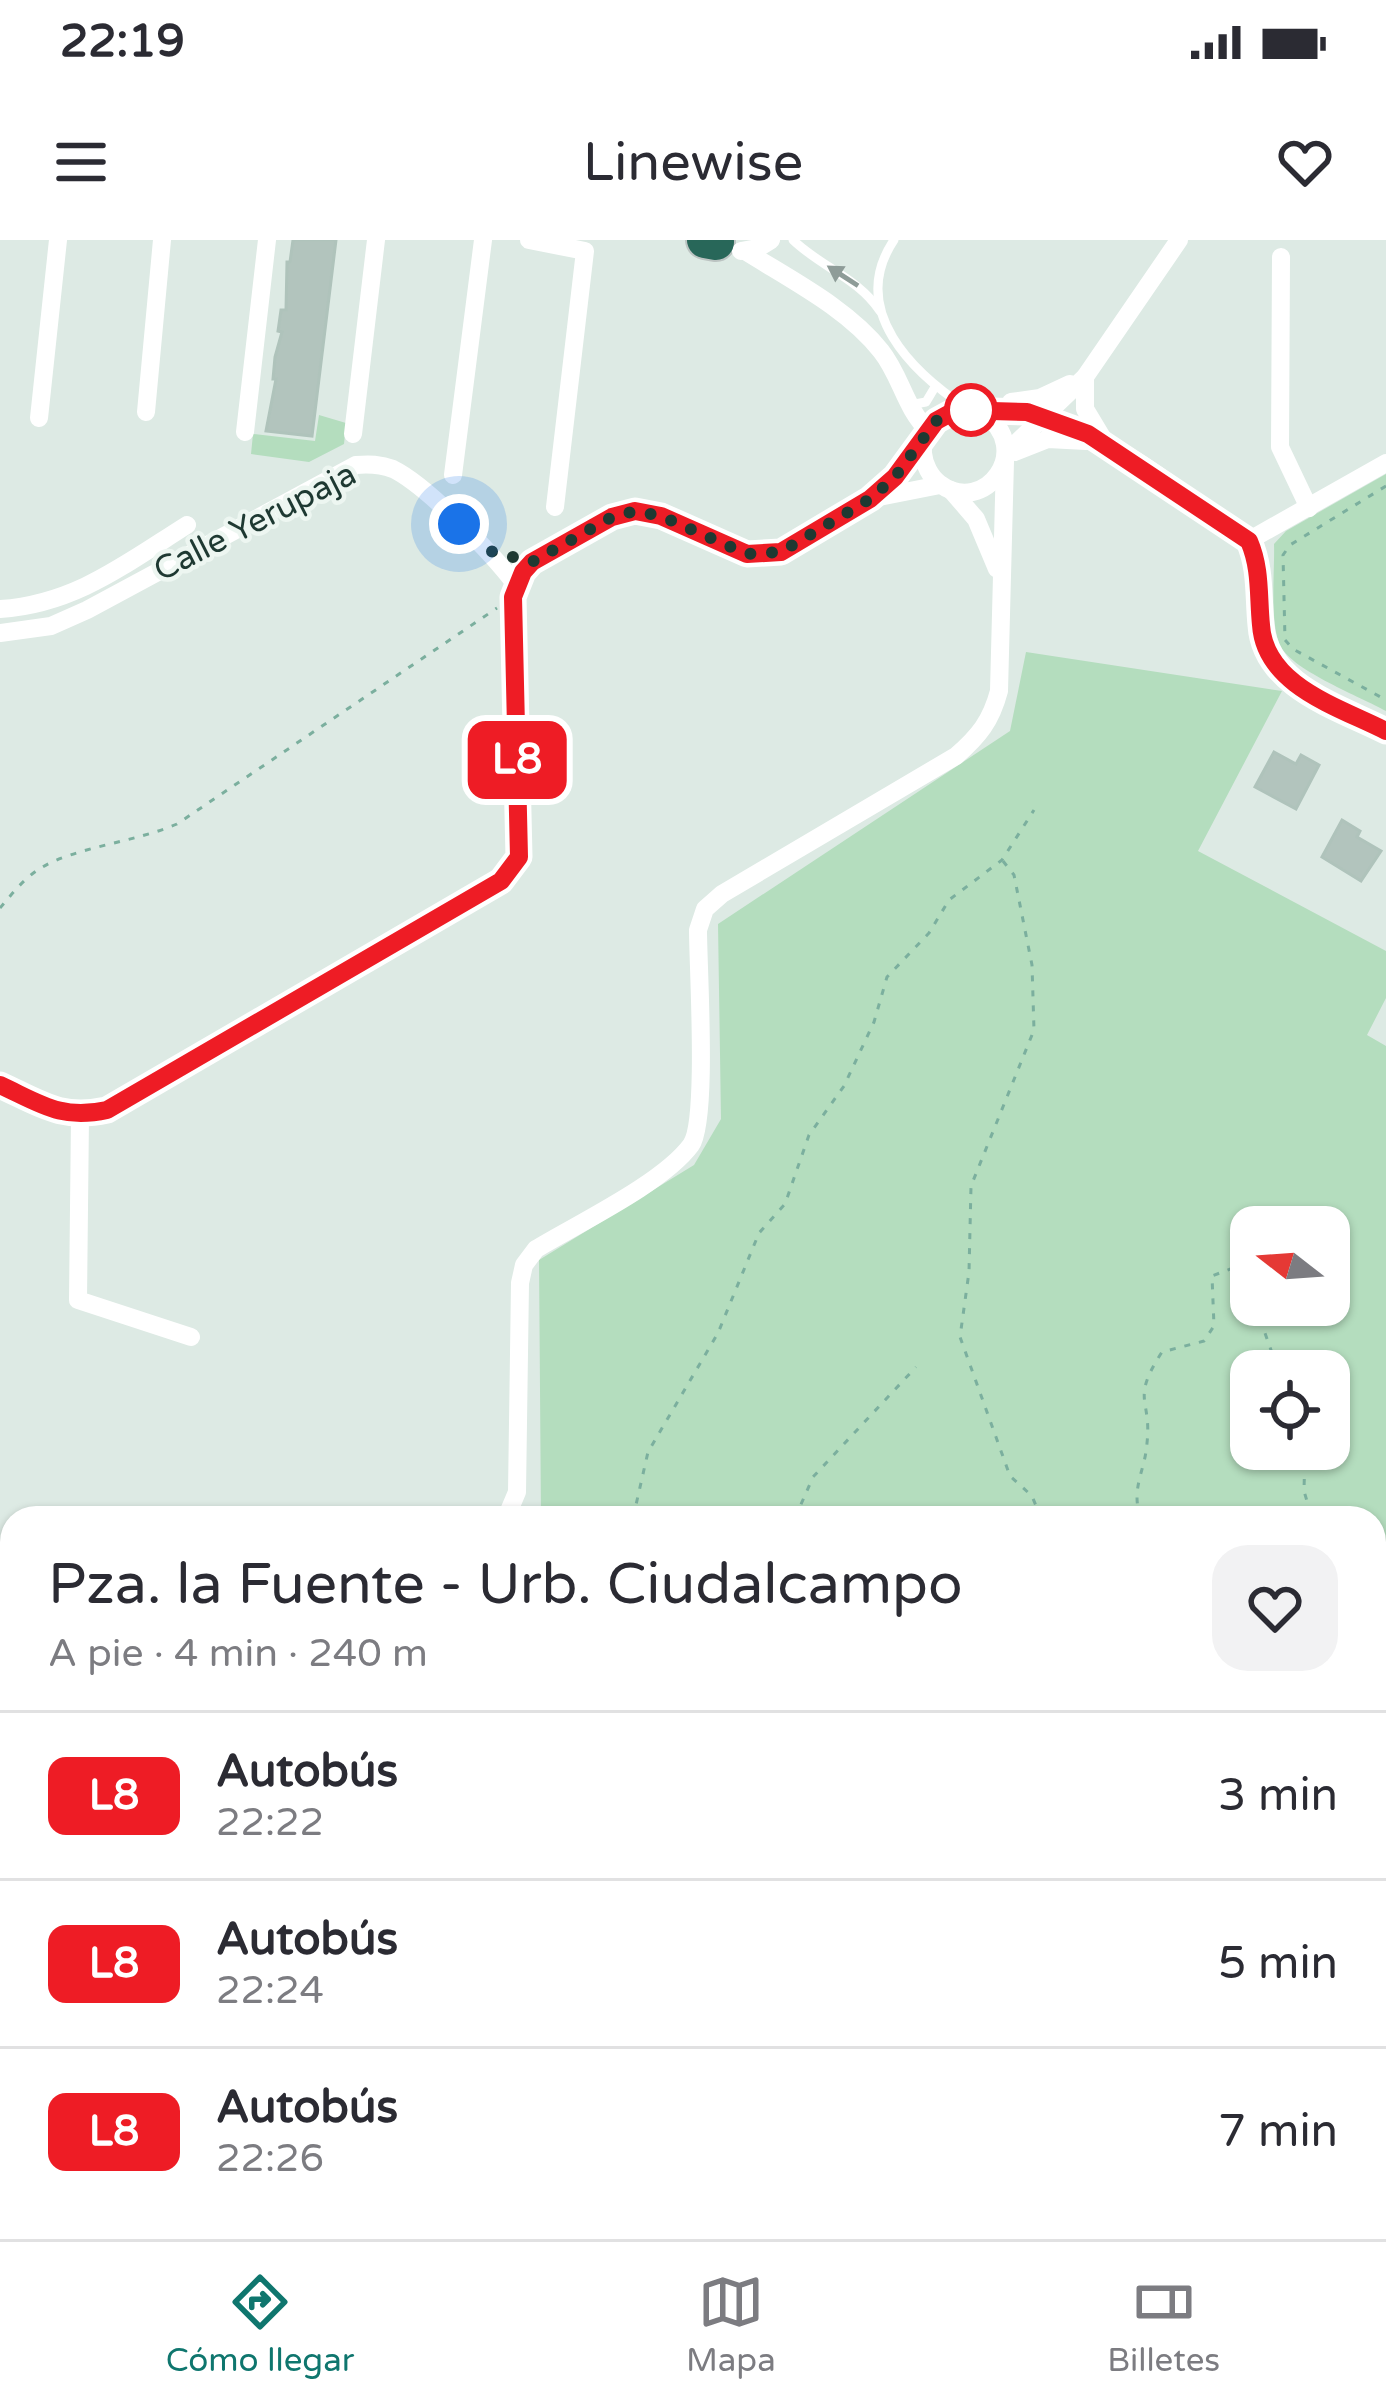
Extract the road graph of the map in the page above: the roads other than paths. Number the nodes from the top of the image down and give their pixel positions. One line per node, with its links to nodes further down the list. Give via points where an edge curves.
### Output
1 (58, 240): 21 (street)
2 (162, 240): 19 (street)
3 (267, 240): 22 (street)
4 (376, 240): 23 (street)
5 (483, 240): 28 (street)
6 (529, 240): 31 (street, via 585,251)
7 (770, 240): 11 (street)
8 (793, 240): 14 (lane, one-way to 8, via 853,280)
9 (894, 240): 14 (lane, via 880,272)
10 (1180, 240): 15 (street)
11 (720, 243): 13 (street)
12 (1281, 256): 32 (street, via 1280,447)
13 (803, 287): 17 (street, via 880,349); 24 (street, via 872,356)
14 (886, 320): 16 (lane, via 906,361)
15 (1085, 377): 18 (street, via 1040,398); 20 (street); 25 (street, via 1085,409)
16 (935, 387): 17 (lane, via 926,402); 18 (lane)
17 (909, 405): 24 (street)
18 (976, 411): 20 (street); 24 (street, via 945,414); 26 (street, via 1000,430)
19 (146, 412)
20 (1044, 416): 25 (street); 26 (street)
21 (39, 418)
22 (245, 432)
23 (353, 434)
24 (926, 436): 29 (street, via 926,465); 30 (street)
25 (1108, 446): 26 (street, via 1048,439); 34 (street)
26 (1006, 457): 29 (street, via 986,487); 37 (street)
27 (1386, 463): 32 (street)
28 (453, 475)
29 (946, 487): 30 (street); 37 (street, via 989,543)
30 (870, 499): 36 (street, via 781,552 747,554 635,511)
31 (555, 508)
32 (1309, 508): 34 (street)
33 (187, 525): 39 (street, via 80,591)
34 (1249, 541): 41 (street, via 1270,661 1294,684)
35 (490, 551): 36 (street, Calle Yerupaja); 38 (street, Calle Yerupaja); 40 (street, Calle Yerupaja, via 397,471 356,465 87,610 52,626)
36 (532, 562): 38 (street)
37 (1001, 580): 45 (street, via 999,691 978,737 705,909 698,930 695,1140 671,1167 536,1249 524,1265)
38 (515, 591): 43 (street, via 519,857 501,881 107,1110)
39 (0, 610)
40 (0, 633)
41 (1386, 731)
42 (0, 1085): 43 (street)
43 (80, 1116): 44 (street, via 78,1300)
44 (190, 1337)
45 (511, 1506)

